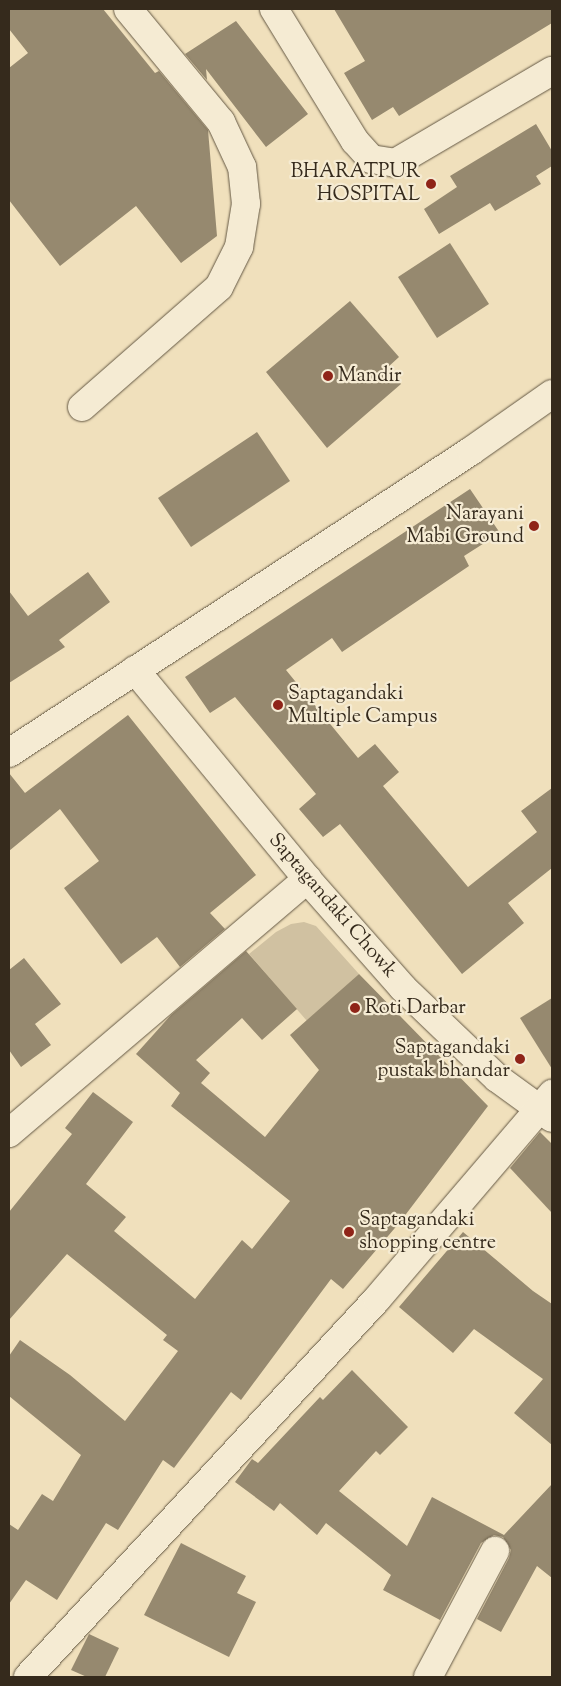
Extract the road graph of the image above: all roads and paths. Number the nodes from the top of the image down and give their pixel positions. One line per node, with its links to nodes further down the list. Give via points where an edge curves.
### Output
1 (128, 9): 5 (street, via 221,122 242,166 246,204 239,247 218,287)
2 (274, 9): 3 (street, via 354,141 371,159 395,163)
3 (552, 71)
4 (552, 394): 6 (street, via 471,451)
5 (82, 406)
6 (134, 670): 7 (street); 8 (street, Saptagandaki Chowk)
7 (9, 753)
8 (307, 879): 9 (street, Saptagandaki Chowk, via 447,1033 497,1078); 10 (street)
9 (548, 1107): 12 (street, via 377,1299)
10 (9, 1132)
11 (495, 1551): 13 (street)
12 (28, 1677)
13 (428, 1677)

